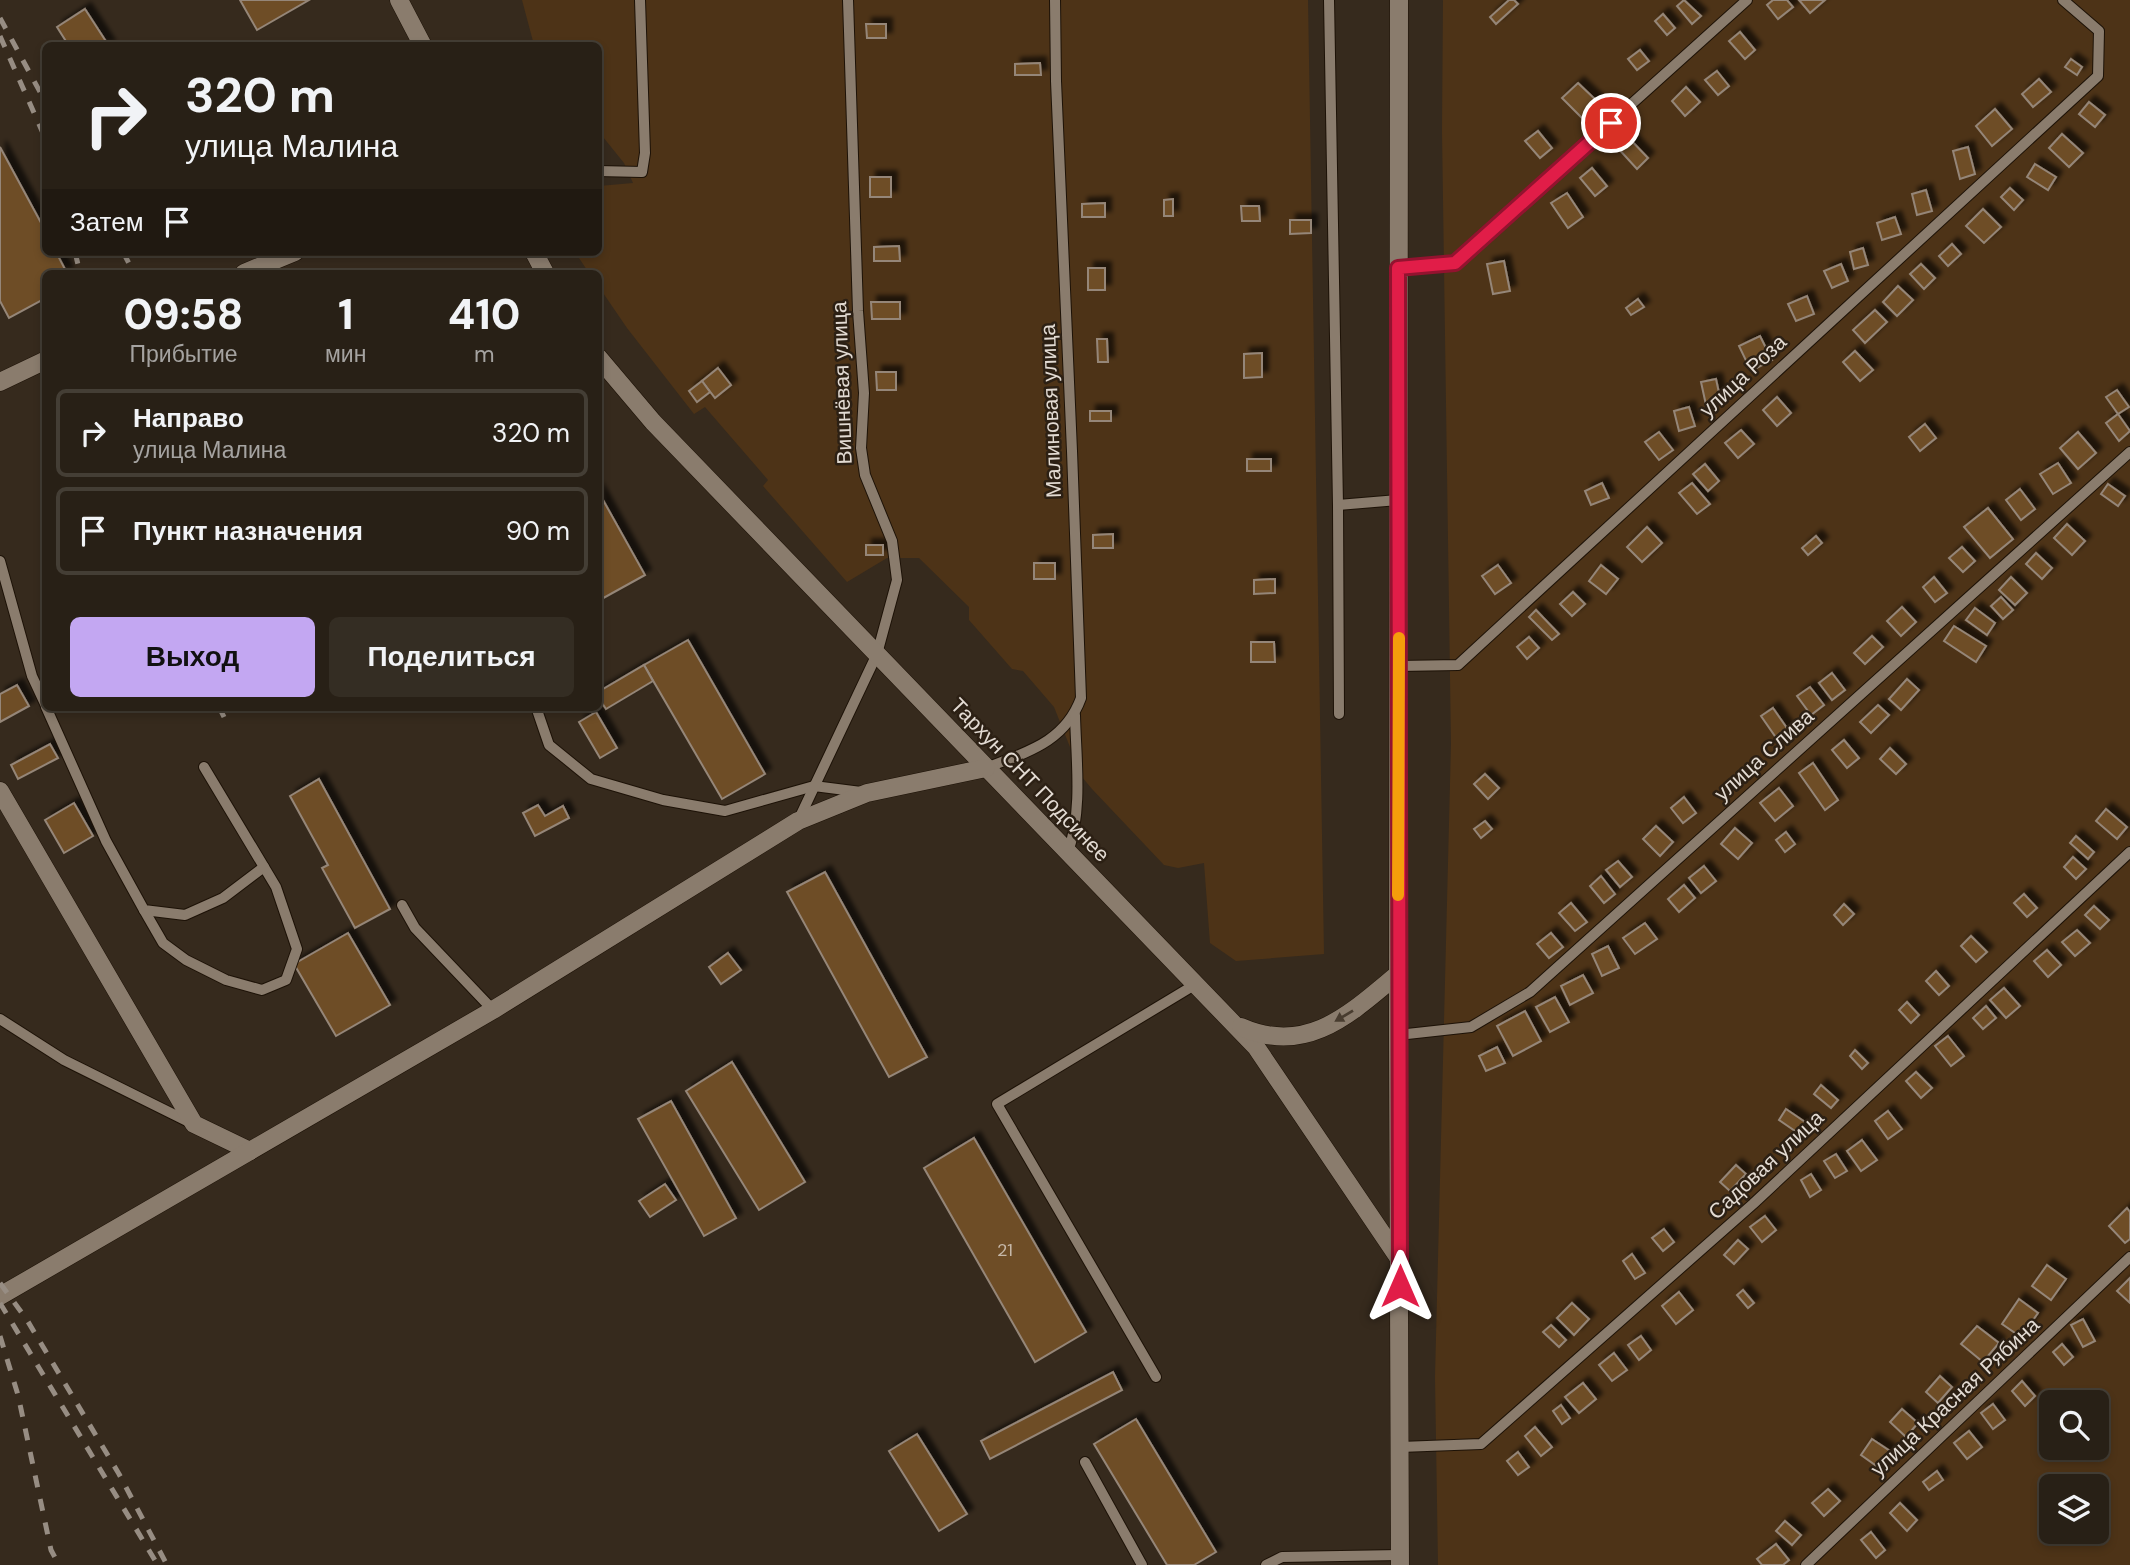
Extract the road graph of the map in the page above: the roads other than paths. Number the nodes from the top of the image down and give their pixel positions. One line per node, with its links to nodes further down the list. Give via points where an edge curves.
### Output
1 (399, 0): 9 (street)
2 (640, 0): 10 (lane, via 642,172)
3 (848, 0): 21 (lane, Вишнёвая улица, via 864,393 861,448 865,475 892,541 897,572)
4 (1055, 0): 27 (lane, Малиновая улица, via 1081,698)
5 (1329, 0): 19 (lane)
6 (1399, 0): 12 (street)
7 (1746, 0): 12 (lane, via 1455,263)
8 (2063, 0): 22 (lane, улица Роза, via 2099,31 2098,76 1458,665)
9 (422, 42)
10 (602, 171)
11 (285, 256): 13 (street)
12 (1398, 268): 18 (street)
13 (251, 270)
14 (42, 362): 16 (street)
15 (602, 362): 21 (street, Тархун СНТ Подсинее, via 653,422)
16 (0, 382)
17 (2130, 452): 44 (lane, улица Слива, via 1530,992 1471,1027)
18 (1398, 500): 19 (lane); 22 (street)
19 (1338, 505): 26 (lane)
20 (0, 561): 23 (lane)
21 (877, 654): 29 (street, Тархун СНТ Подсинее); 30 (lane, Вишнёвая улица)
22 (1399, 666): 39 (street)
23 (42, 698)
24 (48, 711): 38 (lane, via 106,841)
25 (537, 711): 30 (lane, via 549,745 591,779 663,800 725,811)
26 (1339, 714)
27 (1074, 715): 29 (lane, via 1062,731 1033,750); 34 (lane, Малиновая улица, via 1076,806)
28 (204, 767): 36 (lane)
29 (986, 768): 32 (street); 34 (street, Тархун СНТ Подсинее)
30 (814, 786): 32 (lane); 33 (lane, Вишнёвая улица)
31 (0, 791): 45 (street)
32 (867, 793): 33 (street)
33 (798, 821): 41 (street)
34 (1068, 852): 40 (street, Тархун СНТ Подсинее)
35 (2130, 852): 51 (lane, Садовая улица, via 1753,1204 1481,1444)
36 (264, 867): 38 (lane, via 223,898 185,915); 38 (lane, via 276,887 297,949 286,980 262,990 226,980 186,960 163,943)
37 (402, 905): 41 (lane, via 415,928)
38 (144, 909)
39 (1398, 974): 43 (street, one-way to 43, via 1359,1007 1321,1030 1290,1038 1260,1036); 44 (street)
40 (1196, 984): 43 (street, Тархун СНТ Подсинее); 50 (lane, via 997,1104)
41 (493, 1010): 46 (street)
42 (0, 1018): 45 (lane, via 64,1060)
43 (1235, 1024): 48 (street, Тархун СНТ Подсинее, via 1256,1047)
44 (1398, 1035): 48 (street)
45 (194, 1124): 46 (street)
46 (250, 1151): 49 (street)
47 (2130, 1257): 56 (lane, улица Красная Рябина)
48 (1400, 1260): 51 (street)
49 (0, 1296)
50 (1156, 1377)
51 (1400, 1447): 53 (street)
52 (1085, 1462): 54 (lane)
53 (1400, 1560): 55 (lane, via 1282,1557)
54 (1142, 1565)
55 (1266, 1565)
56 (1806, 1565)

